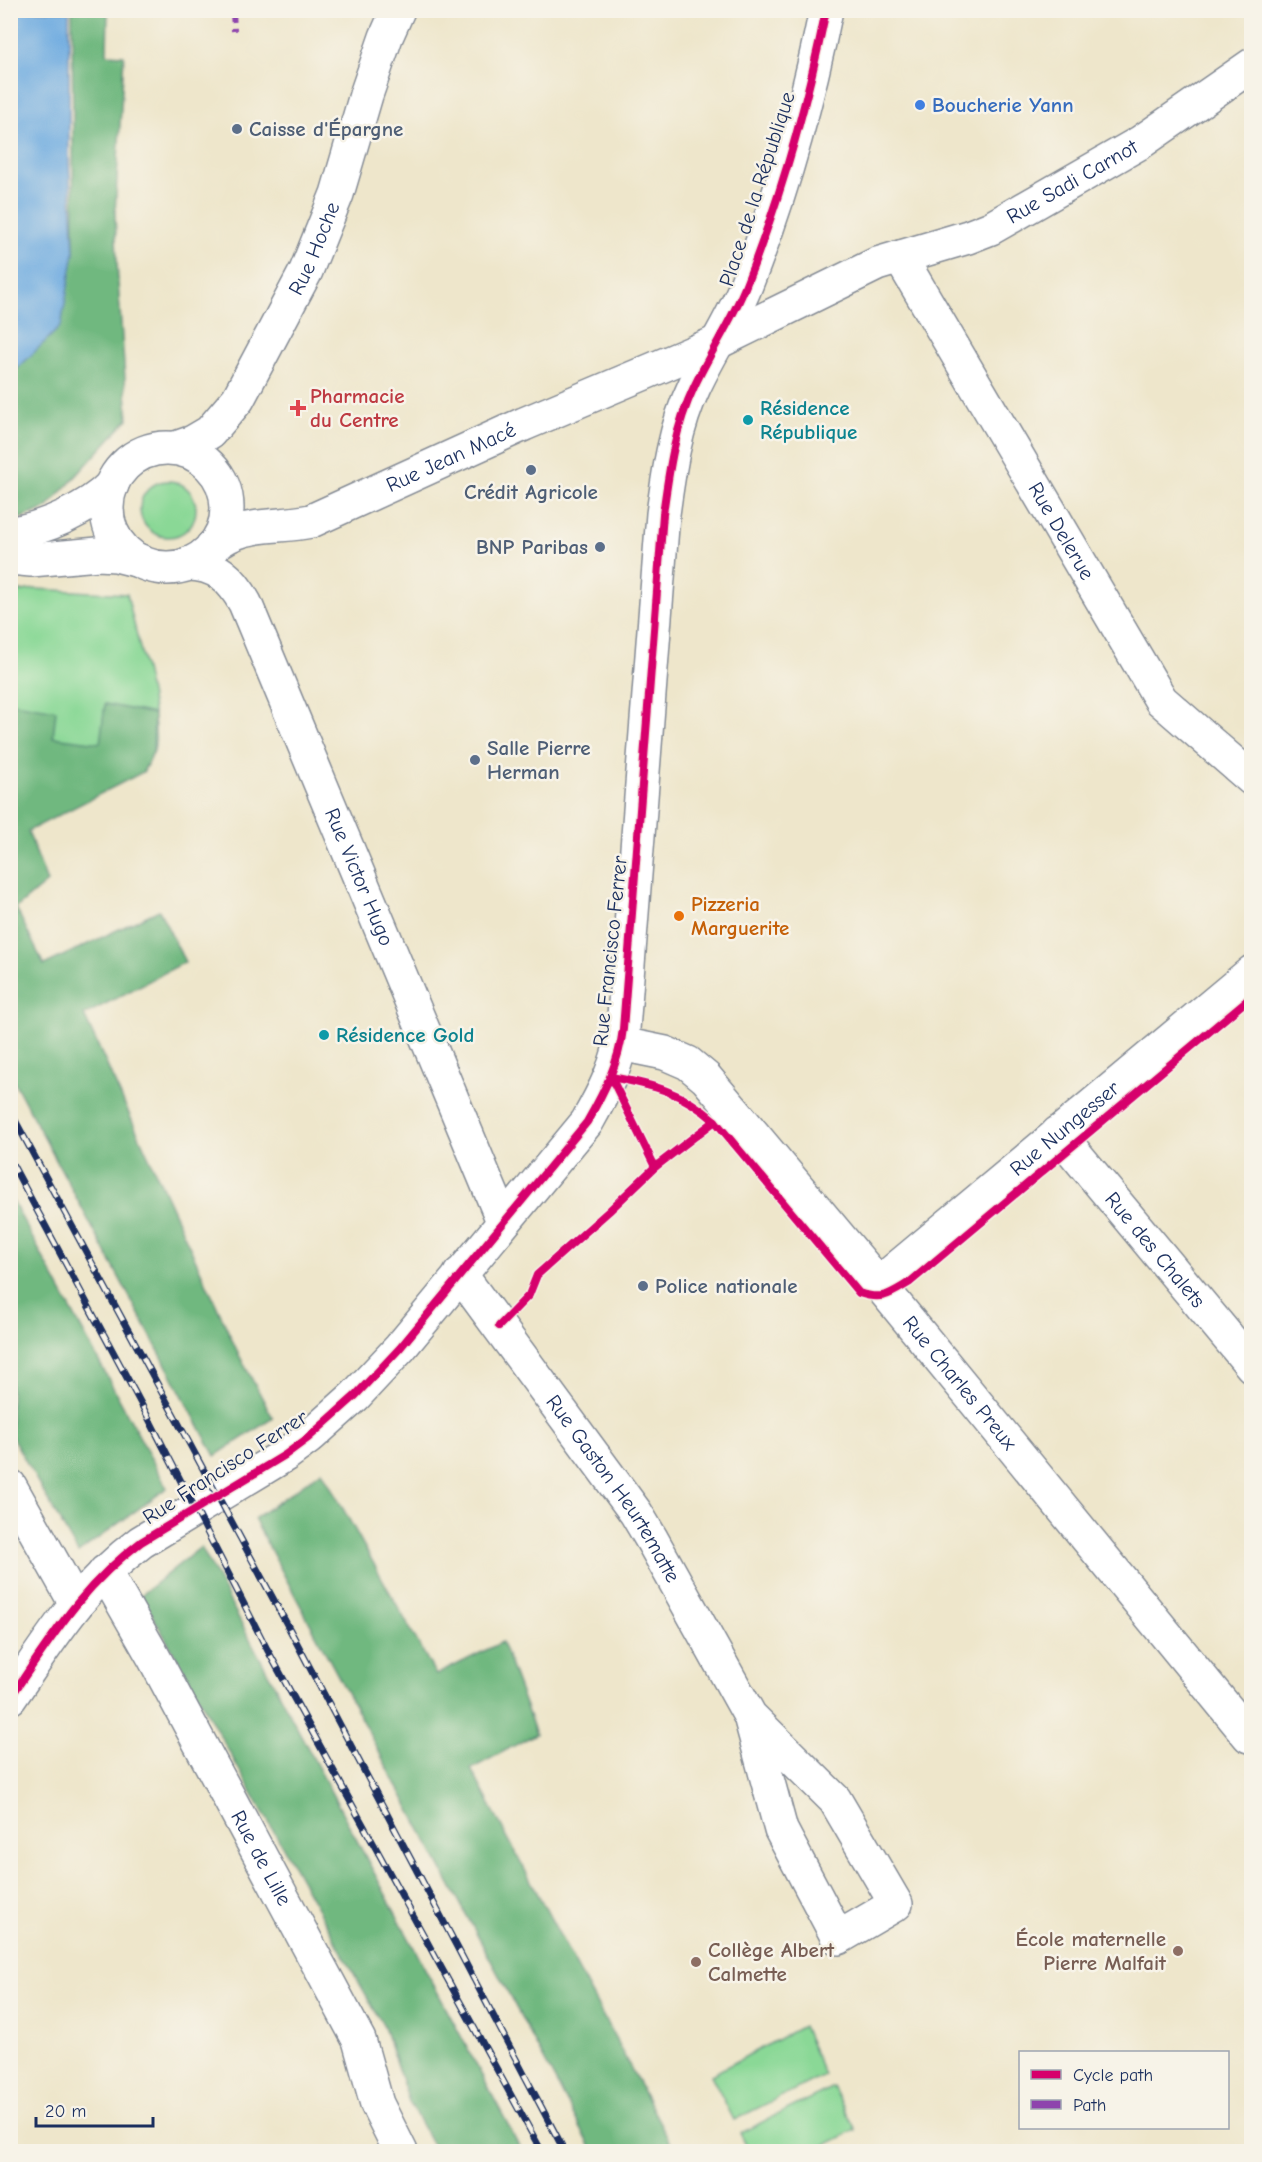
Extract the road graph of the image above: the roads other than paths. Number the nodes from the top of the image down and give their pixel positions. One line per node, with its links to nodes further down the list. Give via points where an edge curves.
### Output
1 (398, 10): 7 (street, Rue Hoche, via 366,95 334,203 306,271 238,399 210,432)
2 (826, 10): 5 (street, Place de la République, via 805,105 784,175 744,290)
3 (1251, 65): 4 (street, Rue Sadi Carnot, via 1141,142 1022,212 968,237)
4 (889, 261): 5 (street); 13 (street, Rue Delerue, via 1161,700)
5 (718, 342): 6 (street, Place de la République)
6 (695, 363): 10 (street, Rue Jean Macé, via 524,423 311,521 246,528 224,536); 15 (street, Rue Francisco Ferrer, via 679,423 663,514)
7 (176, 448): 8 (street, via 156,449 138,456 123,468); 10 (street, via 195,454 211,466 222,482 226,521)
8 (112, 485): 9 (street, via 77,511); 12 (street, via 108,514 113,533 124,549)
9 (10, 533)
10 (200, 556): 12 (street, via 159,567); 17 (street, Rue Victor Hugo, via 238,589 245,603)
11 (10, 558): 12 (street, via 98,554)
12 (140, 561)
13 (1251, 779)
14 (1251, 972): 16 (street, Rue Nungesser)
15 (621, 1044): 17 (street, Rue Francisco Ferrer, via 607,1085 586,1122); 19 (street, Rue Charles Preux, via 666,1053 688,1063 706,1078)
16 (1058, 1133): 19 (street, Rue Nungesser); 20 (street, Rue des Chalets)
17 (503, 1221): 18 (street, Rue Francisco Ferrer)
18 (460, 1274): 22 (street, Rue Francisco Ferrer, via 400,1348 308,1438 141,1542); 25 (street, Rue Gaston Heurtematte, via 636,1514)
19 (878, 1284): 26 (street, Rue Charles Preux)
20 (1251, 1366)
21 (10, 1486): 23 (street)
22 (105, 1572): 23 (street, Rue Francisco Ferrer); 27 (street, Rue de Lille, via 359,2040 377,2104)
23 (76, 1604): 24 (street, Rue Francisco Ferrer)
24 (10, 1698)
25 (750, 1716): 25 (street, Rue Gaston Heurtematte, via 781,1830 838,1938 896,1904 835,1800)
26 (1249, 1736)
27 (402, 2151)

